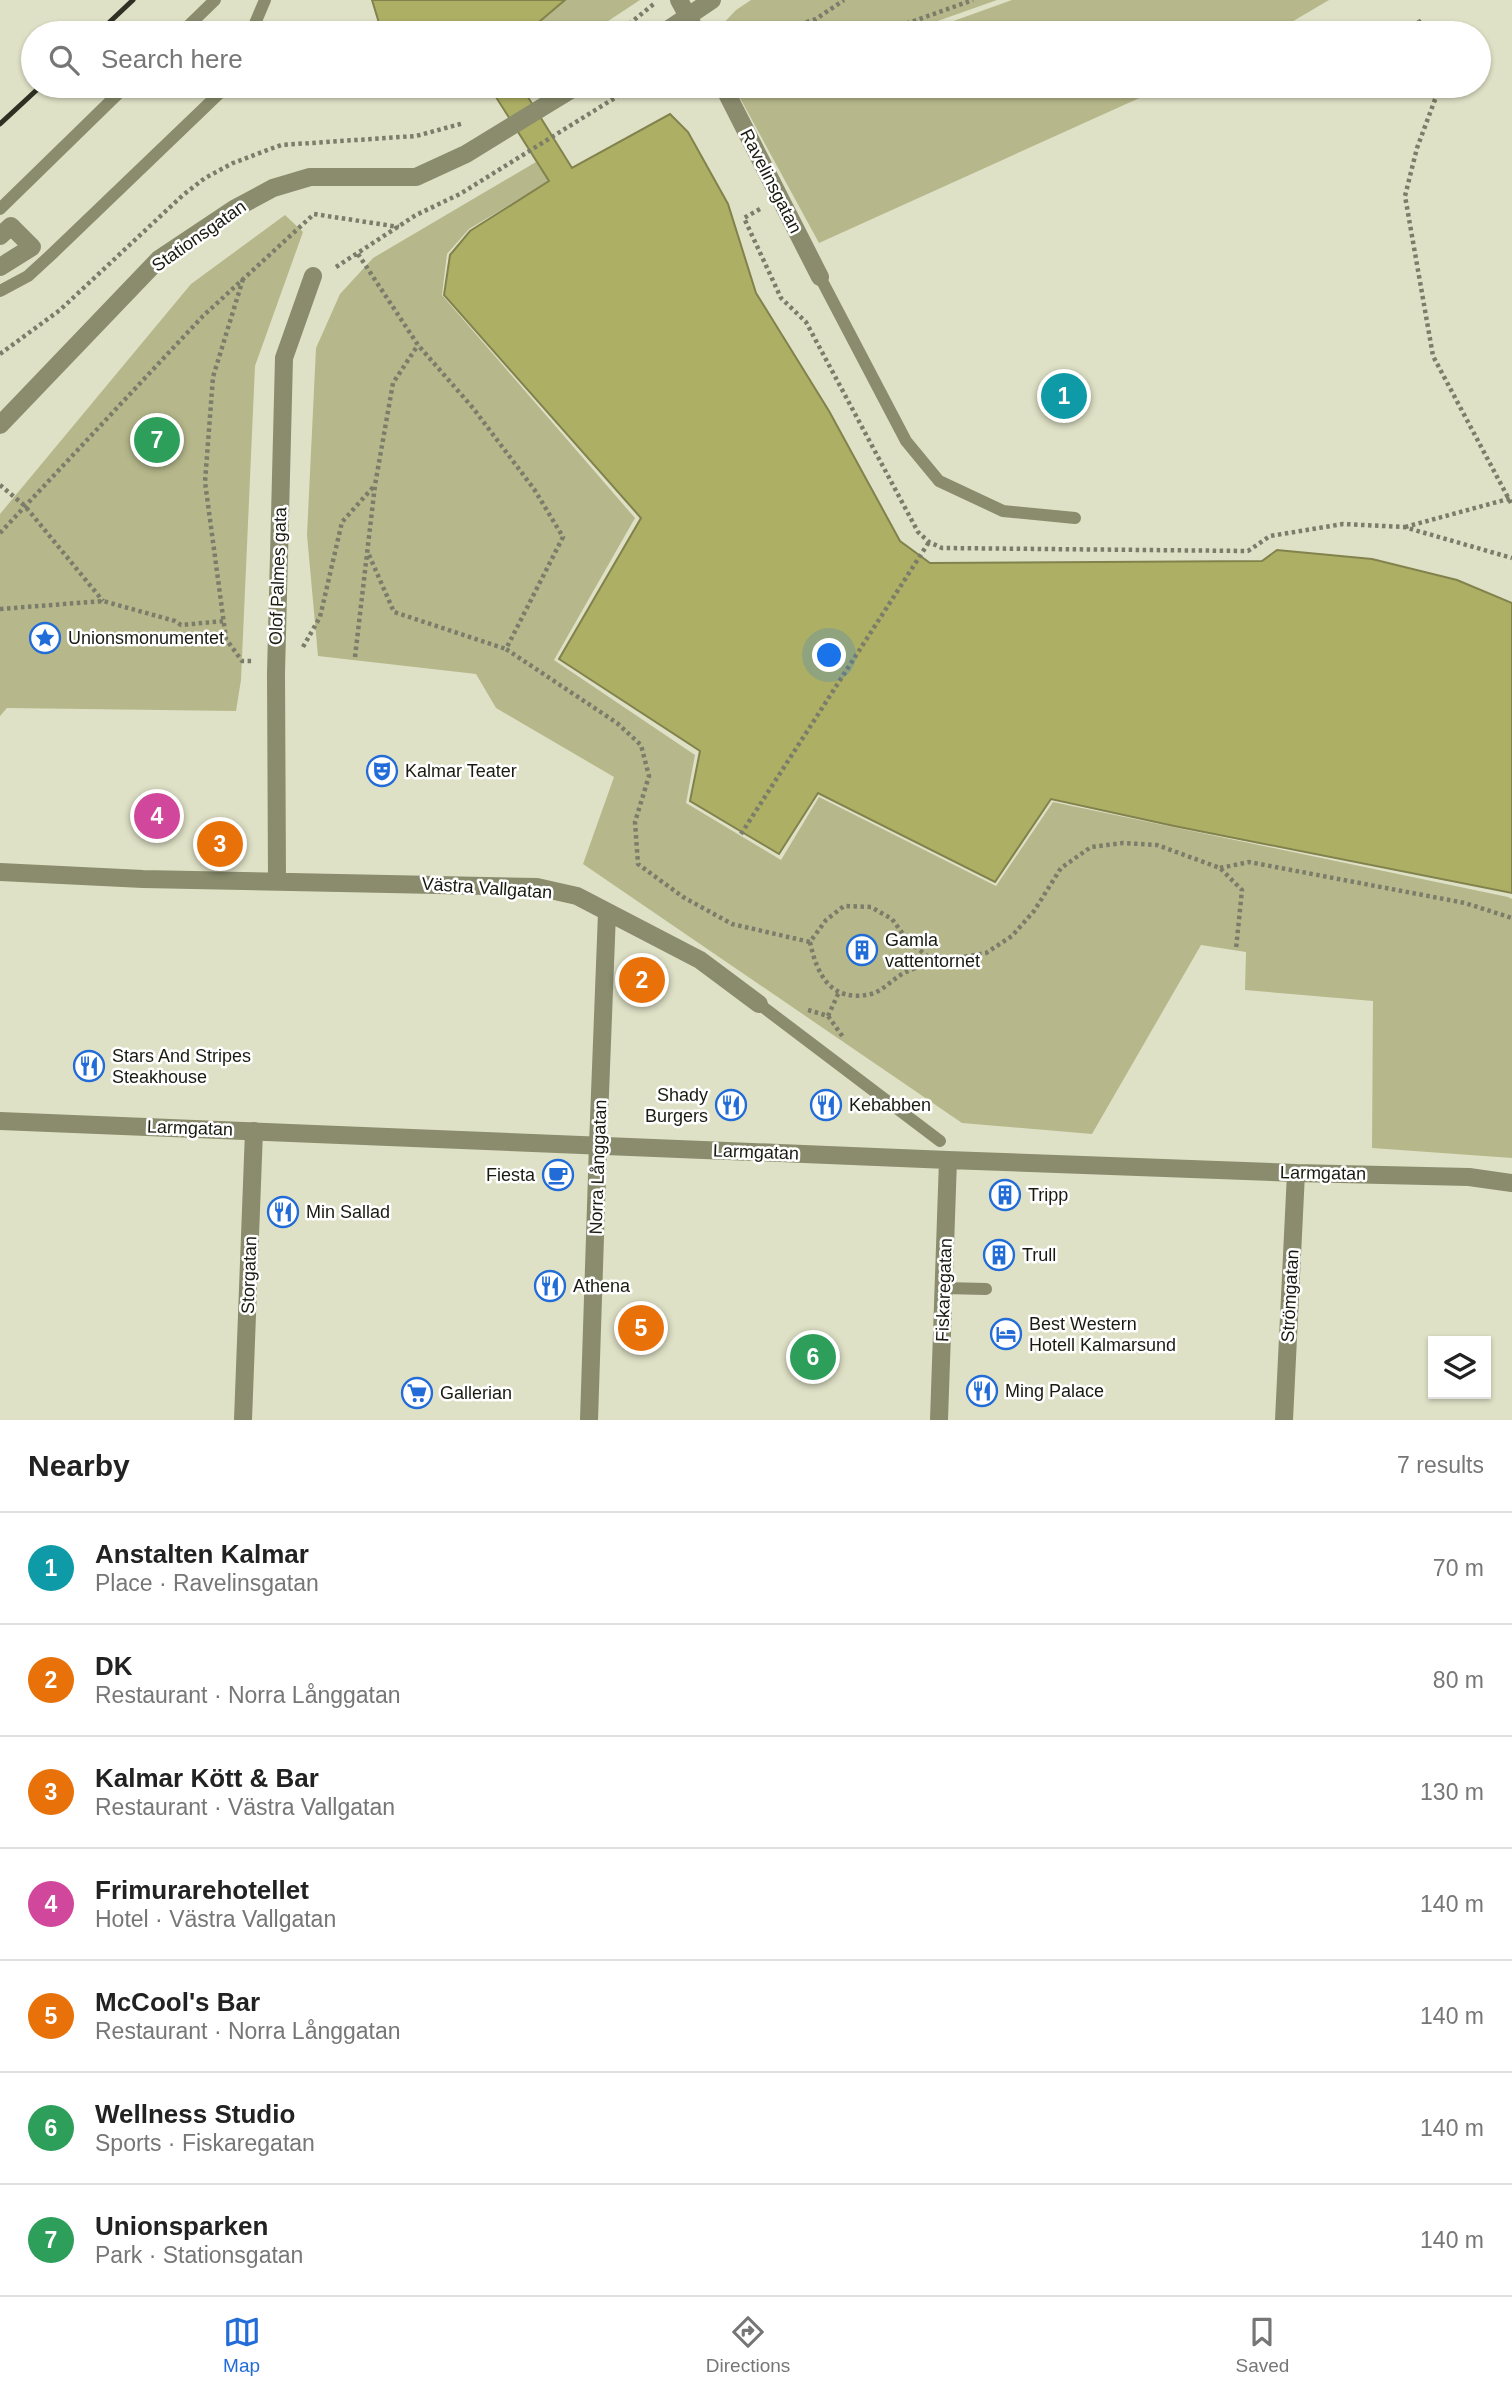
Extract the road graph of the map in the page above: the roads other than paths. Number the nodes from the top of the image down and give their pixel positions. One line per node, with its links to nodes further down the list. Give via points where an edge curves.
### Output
1 (215, 0): 5 (lane)
2 (265, 0): 6 (lane)
3 (680, 0): 7 (street)
4 (712, 0): 8 (street)
5 (193, 21)
6 (256, 21)
7 (691, 21)
8 (696, 21)
9 (113, 98): 13 (lane)
10 (215, 98): 18 (lane, via 37,268)
11 (557, 98): 19 (street, Stationsgatan, via 466,154 416,177 310,177 273,188 234,209 159,259)
12 (729, 98): 17 (street, Ravelinsgatan)
13 (0, 209)
14 (0, 236): 15 (street, via 10,226 32,247)
15 (0, 267)
16 (313, 276): 22 (street, Olof Palmes gata, via 284,358 276,661)
17 (820, 276): 20 (lane, via 906,441 939,481 1003,511)
18 (0, 291)
19 (3, 414)
20 (1075, 518)
21 (0, 872): 22 (street, Västra Vallgatan)
22 (277, 880): 23 (street, Västra Vallgatan, via 537,887 577,896)
23 (607, 913): 24 (street, Västra Vallgatan, via 700,960); 28 (street, Norra Långgatan)
24 (759, 1004): 27 (lane, Västra Vallgatan)
25 (0, 1121): 26 (street, Larmgatan)
26 (254, 1131): 28 (street, Larmgatan); 34 (street, Storgatan)
27 (940, 1141)
28 (598, 1145): 29 (street, Larmgatan); 35 (street, Norra Långgatan)
29 (948, 1160): 30 (street, Larmgatan); 32 (street, Fiskaregatan)
30 (1296, 1173): 31 (street, Larmgatan, via 1469,1177); 37 (street, Strömgatan)
31 (1512, 1183)
32 (944, 1288): 33 (lane); 36 (street, Fiskaregatan)
33 (986, 1289)
34 (243, 1420)
35 (589, 1420)
36 (939, 1420)
37 (1284, 1420)

